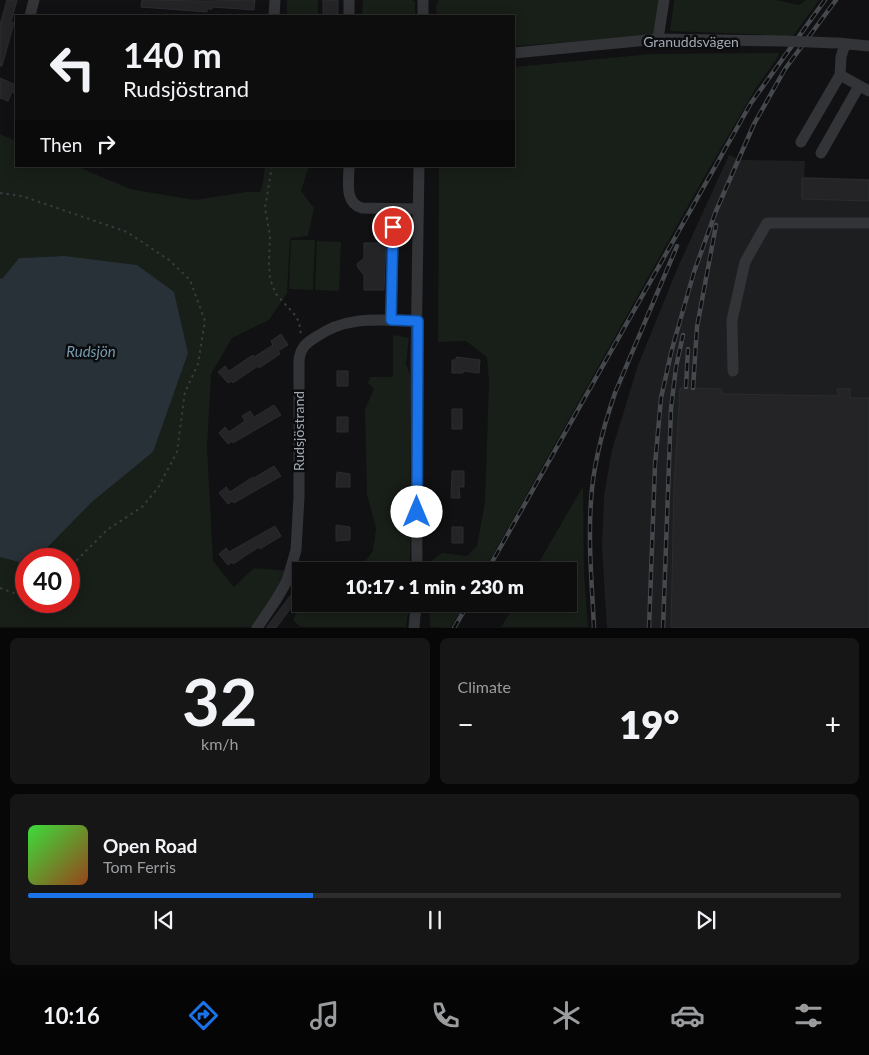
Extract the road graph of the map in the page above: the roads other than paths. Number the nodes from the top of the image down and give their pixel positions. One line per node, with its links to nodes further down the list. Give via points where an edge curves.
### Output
1 (34, 0): 6 (street)
2 (275, 0): 7 (street)
3 (349, 0): 8 (street)
4 (423, 0): 9 (street)
5 (664, 0): 10 (street)
6 (30, 15)
7 (274, 15)
8 (349, 15)
9 (423, 15)
10 (658, 38): 11 (street, Granuddsvägen, bridge); 13 (street, Granuddsvägen)
11 (840, 43): 12 (street, Granuddsvägen); 14 (street)
12 (869, 46)
13 (515, 53)
14 (840, 75): 15 (street); 16 (street)
15 (866, 90): 17 (street)
16 (801, 142)
17 (821, 153)
18 (349, 167): 20 (street, via 351,201 362,208)
19 (419, 167): 21 (street)
20 (394, 209): 21 (street); 23 (street)
21 (418, 209): 24 (street)
22 (869, 223): 25 (street, via 767,223 745,262 732,320)
23 (391, 320): 24 (street); 28 (street, Rudsjöstrand, via 344,322 322,332 300,352 296,550 287,581)
24 (418, 321): 26 (street)
25 (733, 371)
26 (417, 562)
27 (415, 612): 29 (street)
28 (257, 628)
29 (414, 628)

